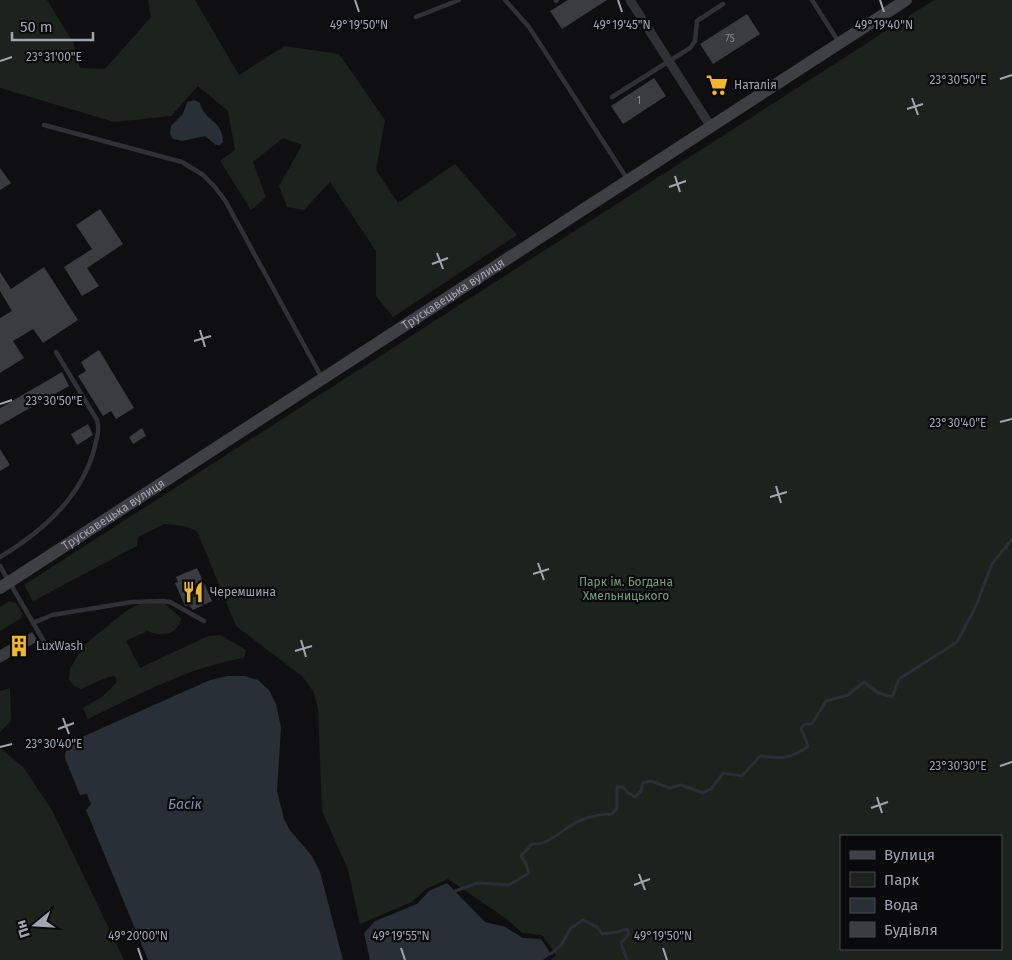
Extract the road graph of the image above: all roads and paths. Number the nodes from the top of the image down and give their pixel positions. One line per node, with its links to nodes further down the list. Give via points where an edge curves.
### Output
1 (459, 0): 7 (lane)
2 (505, 0): 13 (lane, via 529,27)
3 (630, 0): 9 (street)
4 (812, 0): 8 (lane)
5 (906, 0): 8 (main road, Трускавецька вулиця)
6 (723, 4): 9 (lane, via 697,21 694,45)
7 (416, 17)
8 (840, 43): 12 (main road, Трускавецька вулиця)
9 (669, 61): 10 (lane); 12 (street)
10 (612, 97)
11 (44, 125): 15 (lane, via 182,162 203,175 226,202)
12 (711, 127): 13 (main road, Трускавецька вулиця)
13 (628, 181): 15 (main road, Трускавецька вулиця)
14 (56, 352): 16 (lane, via 97,420 92,458 75,491 53,516 32,537)
15 (322, 380): 18 (main road, Трускавецька вулиця)
16 (0, 558)
17 (0, 566): 18 (lane)
18 (5, 585): 20 (lane)
19 (204, 621): 20 (lane, via 163,601 132,602 62,613)
20 (33, 623): 21 (lane)
21 (46, 645)

